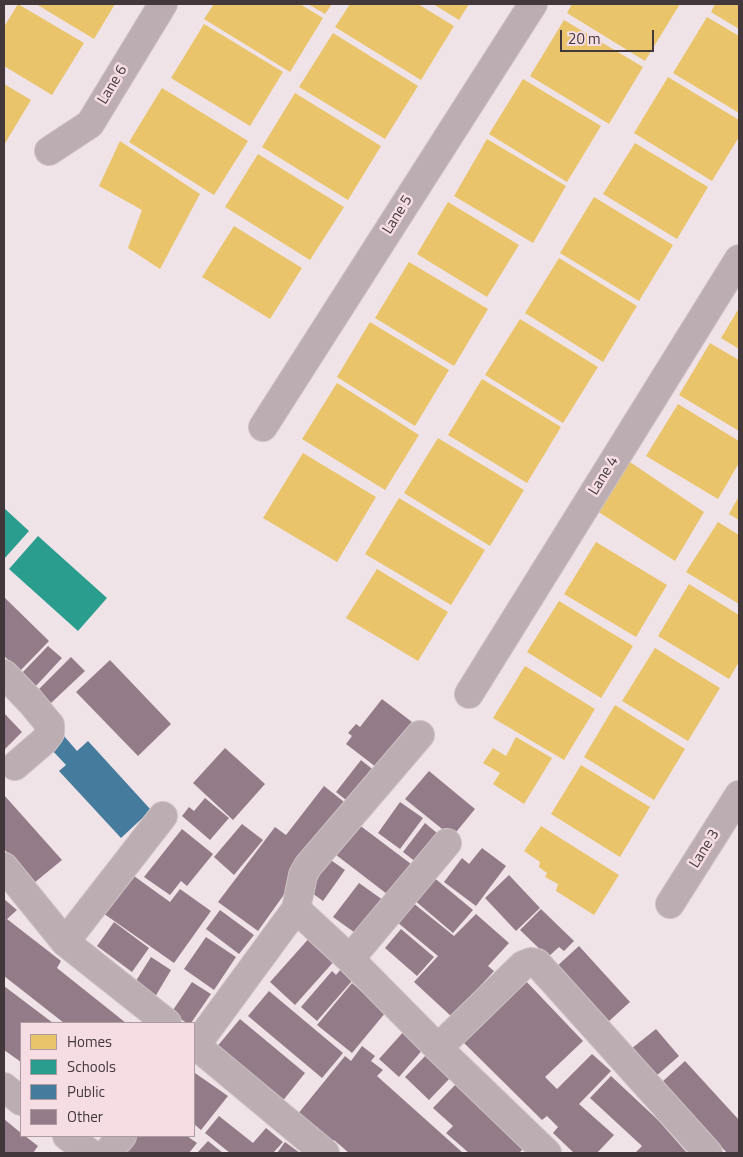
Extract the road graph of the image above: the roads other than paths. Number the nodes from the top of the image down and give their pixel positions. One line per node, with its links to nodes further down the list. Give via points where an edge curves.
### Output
1 (163, 4): 3 (street, Lane 6, via 90,124)
2 (533, 4): 5 (street, Lane 5)
3 (48, 151)
4 (739, 259): 7 (street, Lane 4)
5 (263, 427)
6 (4, 674): 9 (street, via 50,725 50,733)
7 (468, 694)
8 (420, 735): 15 (street, via 308,866)
9 (15, 766)
10 (739, 795): 14 (street, Lane 3)
11 (163, 816): 16 (street)
12 (447, 843): 17 (street)
13 (4, 867): 16 (street)
14 (670, 904)
15 (296, 909): 17 (street); 19 (street)
16 (65, 942): 18 (street)
17 (350, 959): 21 (street)
18 (166, 1022)
19 (195, 1045)
20 (195, 1047): 28 (street)
21 (438, 1048): 29 (street); 30 (street, via 523,965 537,963)
22 (4, 1087): 23 (street)
23 (20, 1099)
24 (68, 1137): 26 (street)
25 (121, 1137): 27 (street)
26 (90, 1153)
27 (107, 1153)
28 (325, 1153)
29 (547, 1153)
30 (708, 1153)

